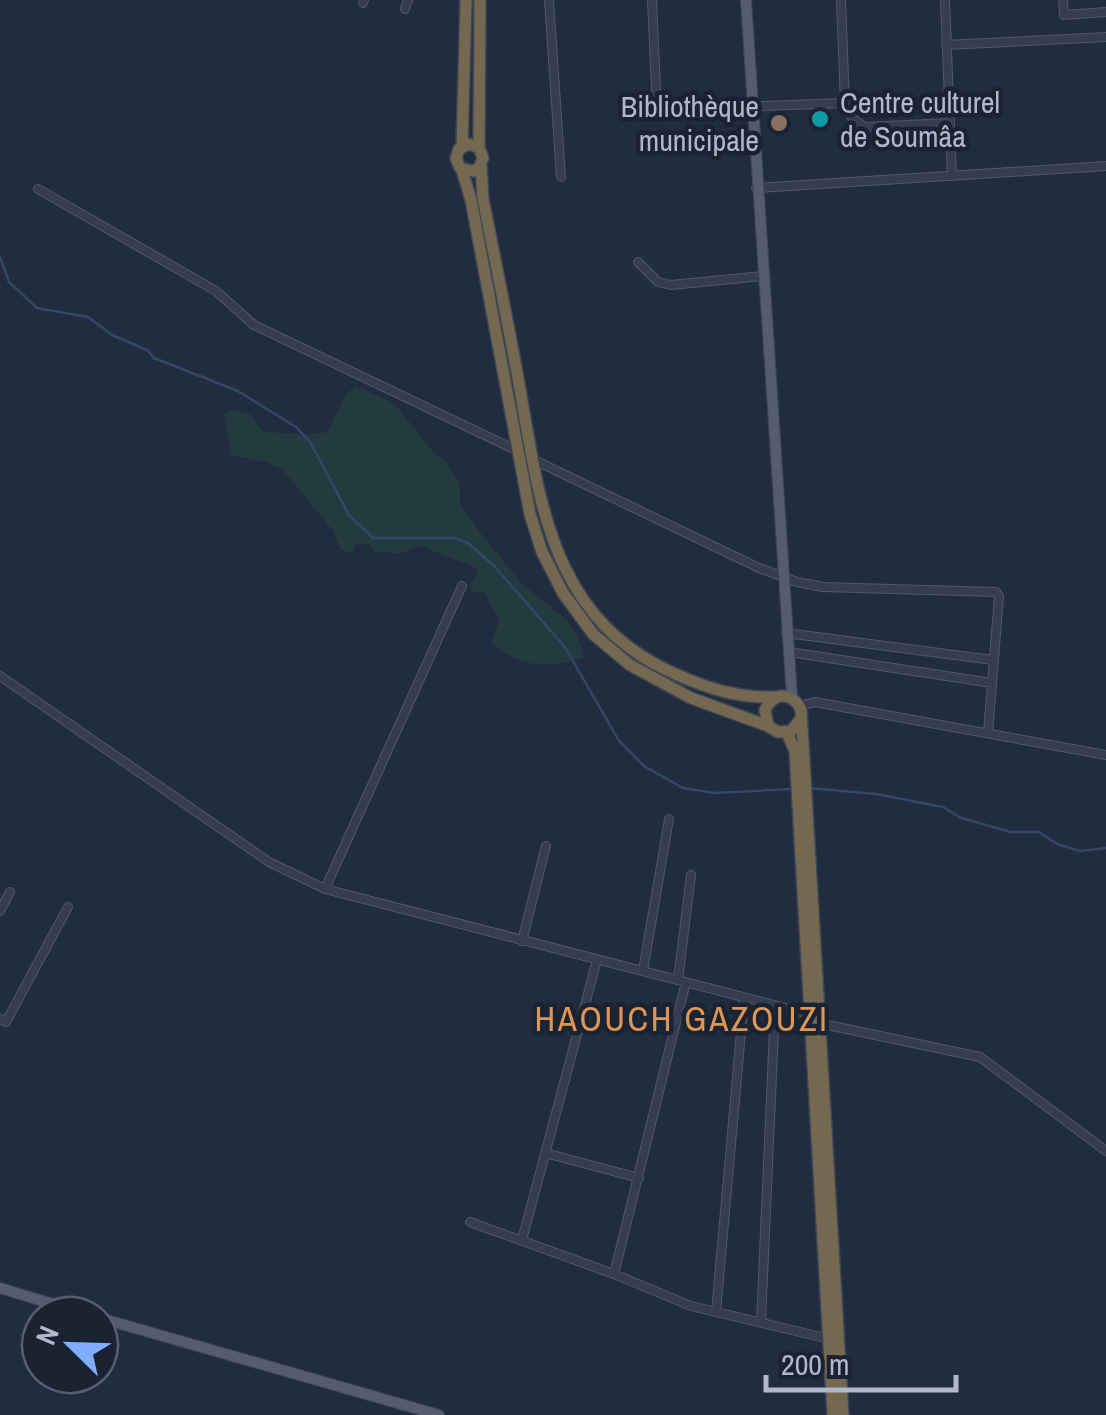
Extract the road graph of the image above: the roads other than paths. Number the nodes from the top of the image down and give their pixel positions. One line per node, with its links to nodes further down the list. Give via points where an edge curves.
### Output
1 (466, 0): 15 (highway)
2 (480, 0): 16 (highway)
3 (549, 0): 21 (street)
4 (652, 0): 13 (street, via 656,110)
5 (746, 0): 13 (main road)
6 (841, 0): 12 (street)
7 (945, 0): 11 (street)
8 (1063, 0): 9 (street, via 1064,15)
9 (1106, 12)
10 (1106, 37): 11 (street)
11 (946, 45): 14 (street)
12 (845, 103): 13 (street); 14 (street, via 864,128)
13 (752, 109): 22 (main road)
14 (950, 123): 20 (street)
15 (462, 146): 16 (highway); 19 (highway, via 456,158)
16 (479, 148): 17 (highway)
17 (481, 165): 19 (highway); 27 (highway)
18 (1106, 166): 20 (street)
19 (462, 170): 26 (highway)
20 (952, 176): 22 (street)
21 (561, 177)
22 (756, 188): 25 (main road)
23 (38, 190): 26 (street, via 216,291 254,325)
24 (638, 262): 25 (street, via 670,285)
25 (763, 276): 28 (main road)
26 (518, 451): 37 (highway, via 542,552 562,594 593,634 666,686)
27 (532, 458): 28 (street); 35 (highway, via 560,562 605,627 638,656 694,682 730,695)
28 (783, 578): 30 (main road); 32 (street, via 823,586 996,592)
29 (462, 586): 46 (street)
30 (786, 633): 31 (main road); 32 (street)
31 (787, 652): 34 (street); 36 (main road)
32 (993, 660): 34 (street)
33 (0, 676): 46 (street, via 268,862)
34 (992, 682): 39 (street)
35 (775, 697): 36 (highway); 37 (highway, via 765,710)
36 (798, 708): 38 (highway); 39 (street, via 815,702); 41 (highway)
37 (768, 726): 38 (highway)
38 (787, 733): 41 (highway)
39 (988, 733): 40 (street)
40 (1106, 755)
41 (801, 780): 42 (highway)
42 (802, 800): 56 (highway); 58 (highway)
43 (669, 819): 52 (street)
44 (546, 846): 50 (street)
45 (691, 875): 53 (street)
46 (324, 890): 50 (street)
47 (10, 892): 49 (street)
48 (68, 906): 57 (street, via 6,1022)
49 (0, 911)
50 (522, 942): 51 (street)
51 (597, 960): 52 (street); 60 (street)
52 (643, 971): 53 (street)
53 (682, 981): 54 (street); 61 (street)
54 (744, 999): 55 (street); 65 (street)
55 (775, 1007): 56 (street); 66 (street)
56 (809, 1014): 68 (highway)
57 (0, 1019)
58 (823, 1024): 59 (street, via 980,1057); 71 (highway)
59 (1106, 1151)
60 (545, 1153): 61 (street); 63 (street)
61 (639, 1178): 64 (street)
62 (470, 1222): 63 (street)
63 (522, 1240): 64 (street)
64 (614, 1274): 65 (street)
65 (716, 1312): 66 (street)
66 (760, 1322): 68 (street)
67 (120, 1324): 69 (main road)
68 (829, 1339): 70 (highway)
69 (439, 1415)
70 (833, 1415)
71 (844, 1415)

